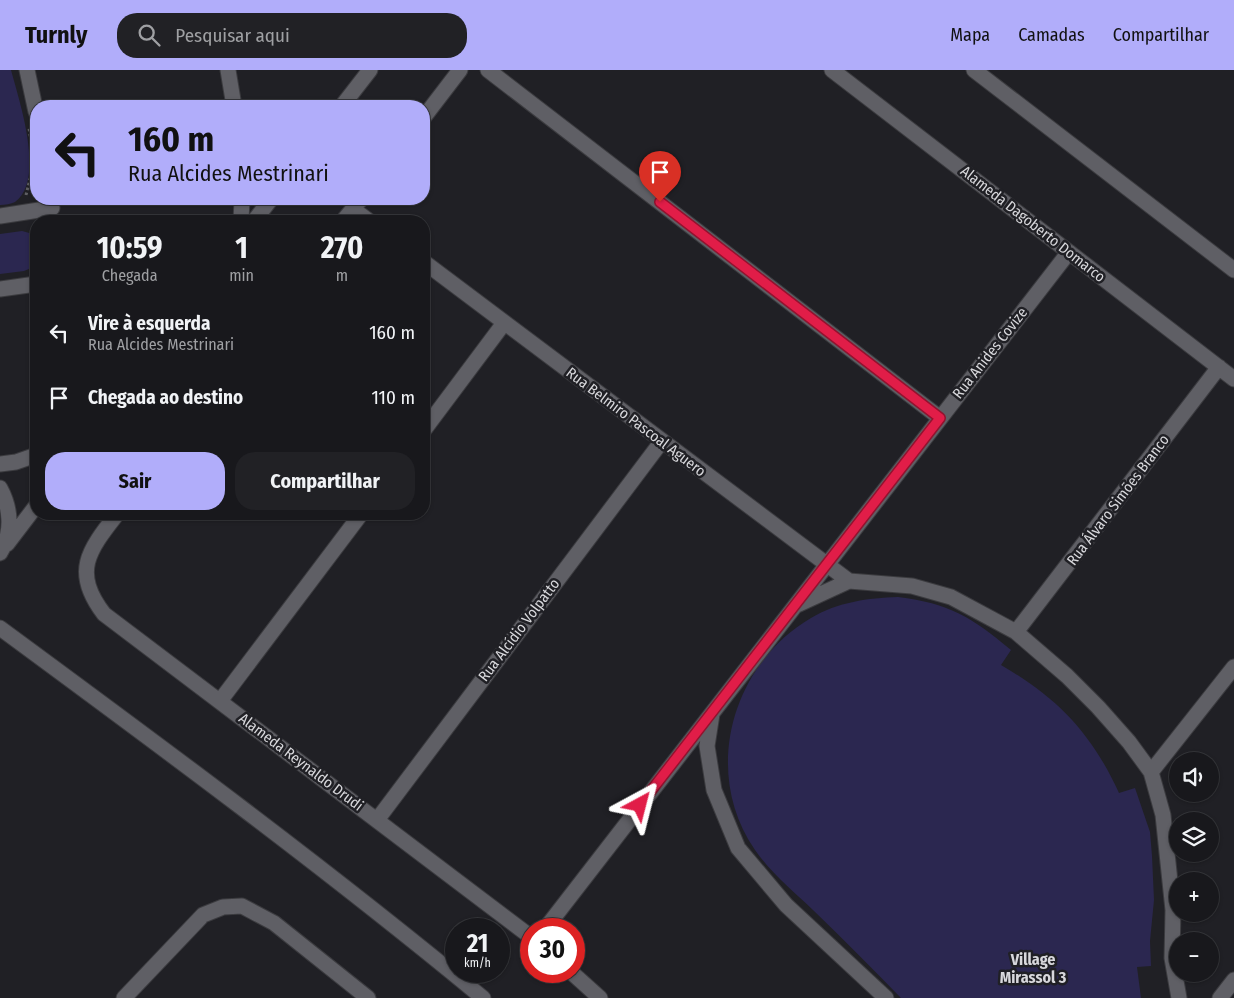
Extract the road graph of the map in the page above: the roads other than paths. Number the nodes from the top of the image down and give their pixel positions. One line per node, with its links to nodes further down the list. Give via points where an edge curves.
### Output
1 (27, 70): 8 (street)
2 (228, 70): 9 (street)
3 (370, 70): 10 (street)
4 (460, 70): 11 (street)
5 (488, 70): 24 (street)
6 (832, 70): 16 (street, Alameda Dagoberto Domarco)
7 (974, 70): 18 (street)
8 (30, 100)
9 (233, 100)
10 (347, 100)
11 (430, 109)
12 (266, 205): 14 (street)
13 (53, 209): 15 (street)
14 (259, 215)
15 (0, 216)
16 (1069, 252): 22 (street, Alameda Dagoberto Domarco); 24 (street, Rua Anides Covize)
17 (430, 267): 21 (street, Rua Belmiro Pascoal Aguero)
18 (1234, 270)
19 (30, 285): 20 (street)
20 (0, 289)
21 (504, 323): 25 (street); 26 (street, Rua Belmiro Pascoal Aguero)
22 (1219, 368): 23 (street, Alameda Dagoberto Domarco); 38 (street, Rua Álvaro Simões Branco)
23 (1234, 379)
24 (940, 418): 34 (street, Rua Anides Covize)
25 (430, 422)
26 (662, 441): 34 (street, Rua Belmiro Pascoal Aguero); 43 (street, Rua Alcídio Volpatto)
27 (30, 457): 28 (street)
28 (0, 464)
29 (0, 488): 33 (street, via 9,524)
30 (30, 514): 33 (street)
31 (112, 520): 40 (street, Alameda Reynaldo Drudi, via 89,555 86,576 91,597 104,614)
32 (356, 520): 40 (street)
33 (1, 552)
34 (827, 564): 35 (street, Rua Belmiro Pascoal Aguero); 36 (street, Rua Anides Covize)
35 (850, 580): 36 (street); 38 (street, via 912,586 951,597)
36 (794, 606): 41 (street, Rua Anides Covize)
37 (0, 628): 50 (street, via 238,806)
38 (1016, 632): 42 (street, via 1092,701)
39 (1234, 667): 42 (street)
40 (220, 701): 43 (street, Alameda Reynaldo Drudi)
41 (712, 712): 44 (street, Rua Anides Covize); 52 (street, via 707,746 714,790 738,848 786,905)
42 (1151, 772): 53 (street, via 1163,816 1169,856 1172,958)
43 (377, 820): 45 (street, Alameda Reynaldo Drudi)
44 (553, 918)
45 (520, 929)
46 (1234, 980): 54 (street)
47 (583, 983): 51 (street)
48 (124, 998): 49 (street, via 202,915 223,907 242,906 274,923)
49 (368, 998)
50 (483, 998)
51 (600, 998)
52 (886, 998)
53 (1179, 998)
54 (1220, 998)

